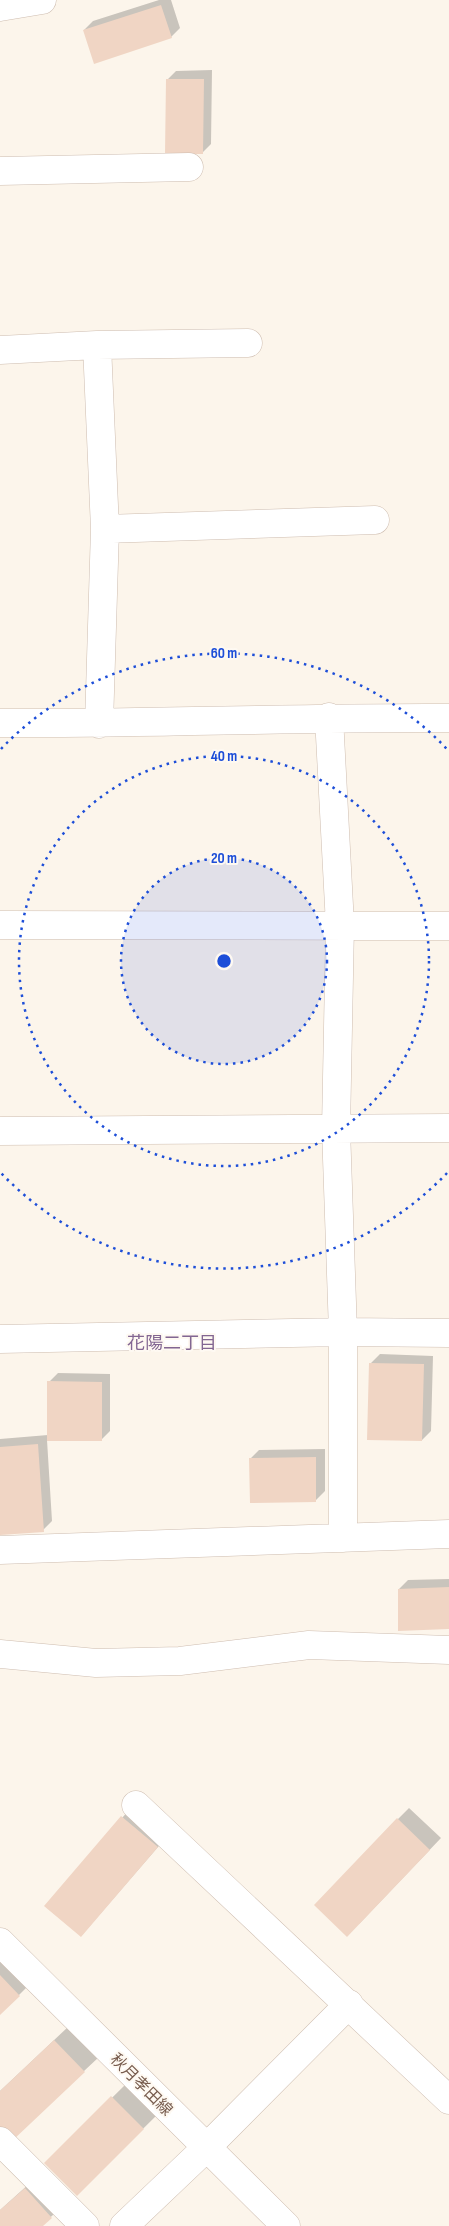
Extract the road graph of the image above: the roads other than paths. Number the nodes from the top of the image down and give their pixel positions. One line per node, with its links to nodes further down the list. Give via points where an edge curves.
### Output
1 (42, 0): 2 (street)
2 (0, 7)
3 (189, 167): 4 (street)
4 (0, 171)
5 (248, 343): 6 (street)
6 (97, 345): 7 (street); 9 (street)
7 (0, 350)
8 (375, 520): 9 (street)
9 (105, 529): 13 (street)
10 (329, 718): 11 (street); 13 (street); 15 (street)
11 (449, 718)
12 (0, 723): 13 (street)
13 (99, 724)
14 (0, 925): 15 (street)
15 (340, 925): 16 (street); 18 (street)
16 (449, 926)
17 (449, 1128): 18 (street)
18 (336, 1129): 19 (street); 20 (street)
19 (0, 1131)
20 (342, 1332): 21 (street); 22 (street); 24 (street)
21 (449, 1333)
22 (0, 1339)
23 (449, 1534): 24 (street)
24 (343, 1538): 25 (street)
25 (0, 1550)
26 (449, 1650): 27 (street, via 309,1645 180,1661 96,1663)
27 (0, 1654)
28 (136, 1805): 30 (street)
29 (0, 1942): 33 (street, 秋月孝田線)
30 (349, 2004): 31 (street); 33 (street)
31 (449, 2100)
32 (0, 2141): 34 (street)
33 (206, 2148): 35 (street); 36 (street, 秋月孝田線)
34 (85, 2226)
35 (124, 2226)
36 (286, 2226)

